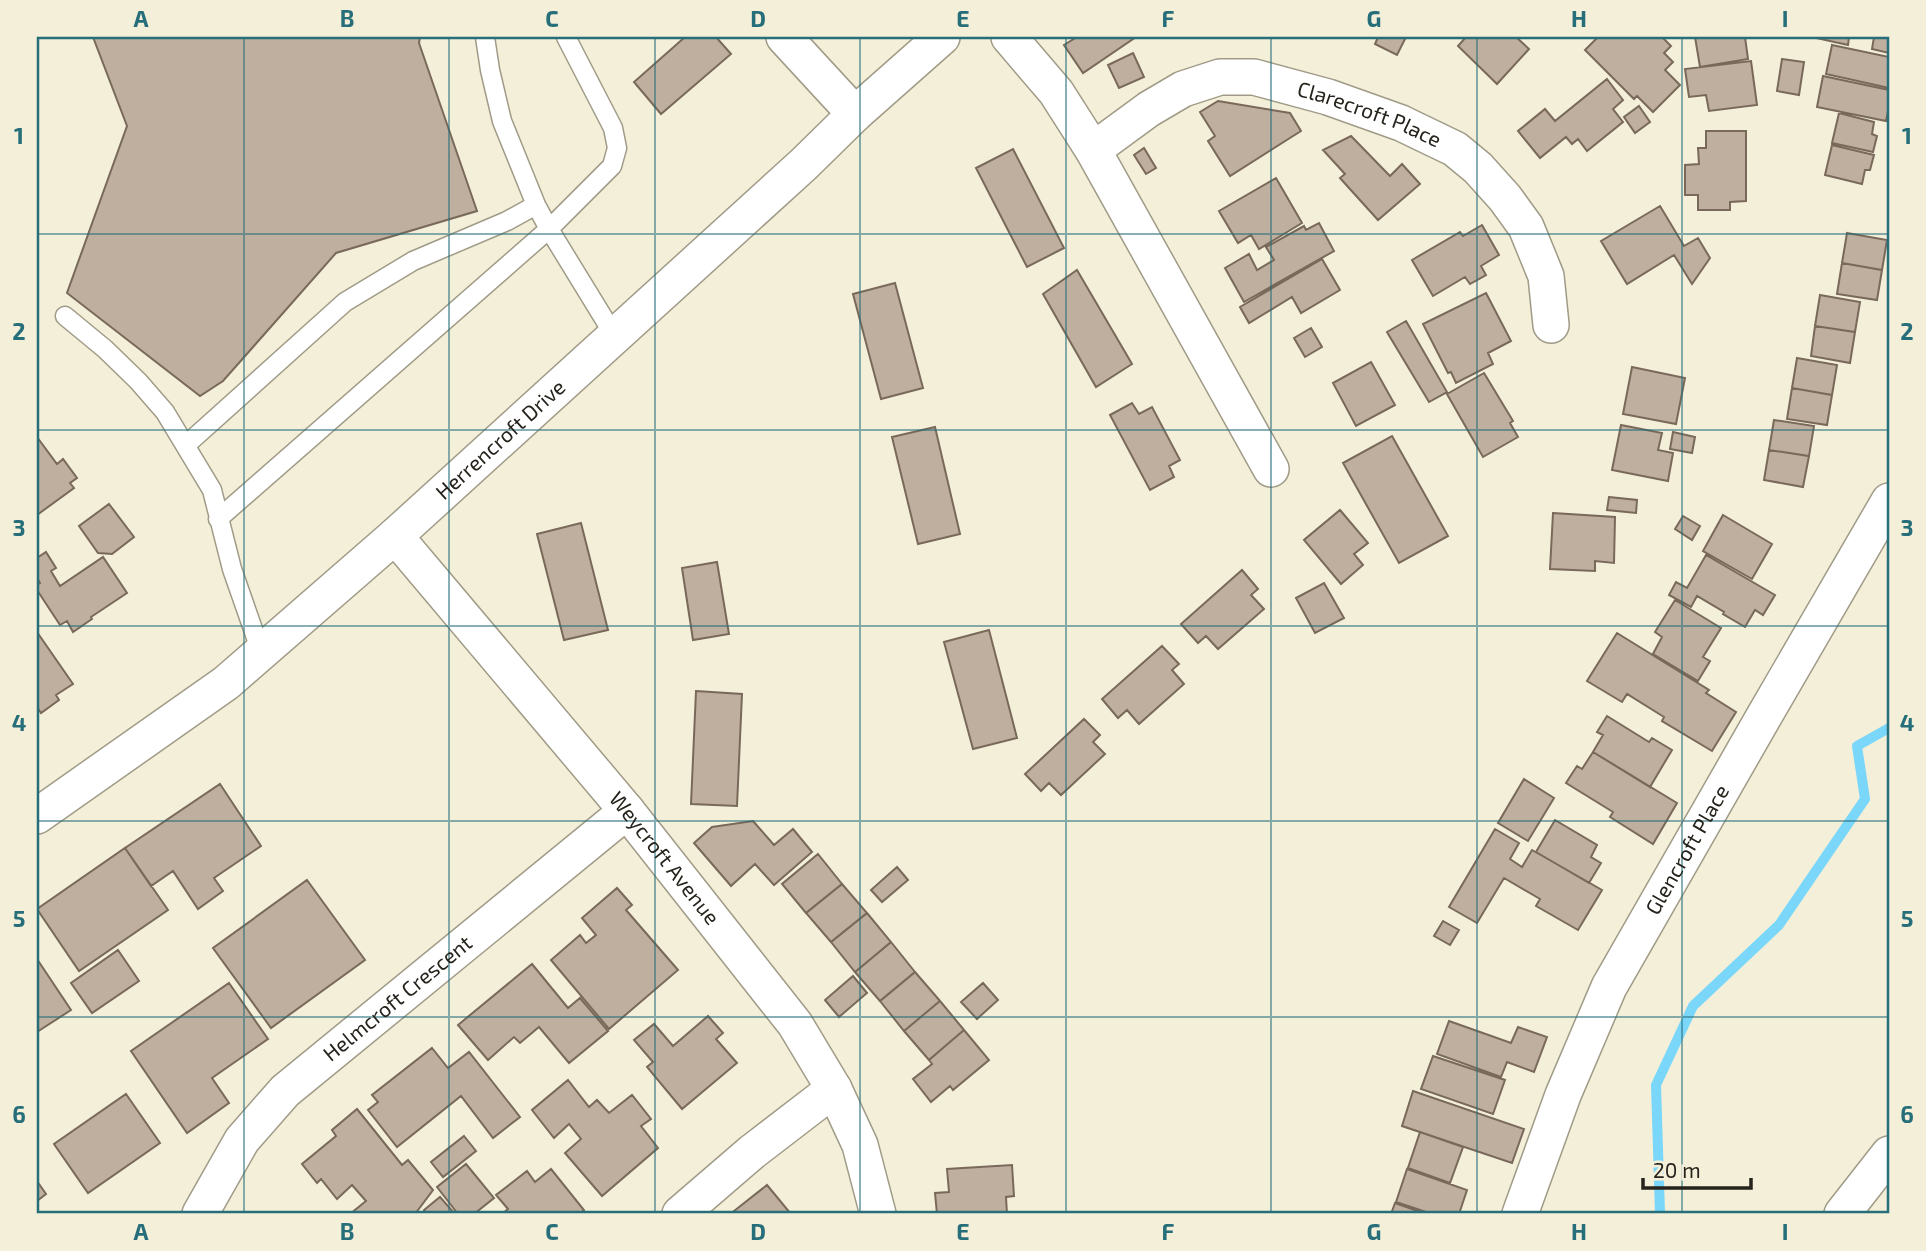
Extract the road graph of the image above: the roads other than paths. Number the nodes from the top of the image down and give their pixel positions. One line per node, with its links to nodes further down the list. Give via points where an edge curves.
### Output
1 (485, 37): 8 (lane, via 502,121)
2 (566, 37): 9 (lane, via 613,128 617,148 612,166)
3 (784, 37): 6 (street)
4 (942, 37): 6 (street, Herrencroft Drive)
5 (1009, 37): 7 (street, via 1056,92)
6 (855, 114): 12 (street, Herrencroft Drive)
7 (1093, 150): 11 (street, Clarecroft Place, via 1183,89 1220,77 1254,77 1401,123 1455,149 1505,198 1526,227 1546,276); 14 (street)
8 (536, 205): 9 (lane); 13 (lane, via 413,261 345,302)
9 (549, 229): 12 (lane); 16 (lane)
10 (65, 316): 13 (lane, via 138,381)
11 (1551, 325)
12 (614, 335): 17 (street, Herrencroft Drive)
13 (186, 445): 16 (lane, via 212,490)
14 (1271, 469)
15 (1889, 501): 26 (street, Glencroft Place, via 1609,987)
16 (218, 519): 18 (lane)
17 (395, 536): 18 (street, Herrencroft Drive); 19 (street, Weycroft Avenue)
18 (261, 652): 20 (street, Herrencroft Drive, via 226,683)
19 (627, 811): 21 (street, Weycroft Avenue, via 795,1024); 23 (street, Helmcroft Crescent, via 285,1091 242,1140)
20 (37, 816)
21 (834, 1089): 24 (street); 25 (street, Weycroft Avenue, via 860,1145)
22 (1889, 1154): 27 (street)
23 (200, 1214)
24 (680, 1214)
25 (878, 1214)
26 (1520, 1214)
27 (1842, 1214)

